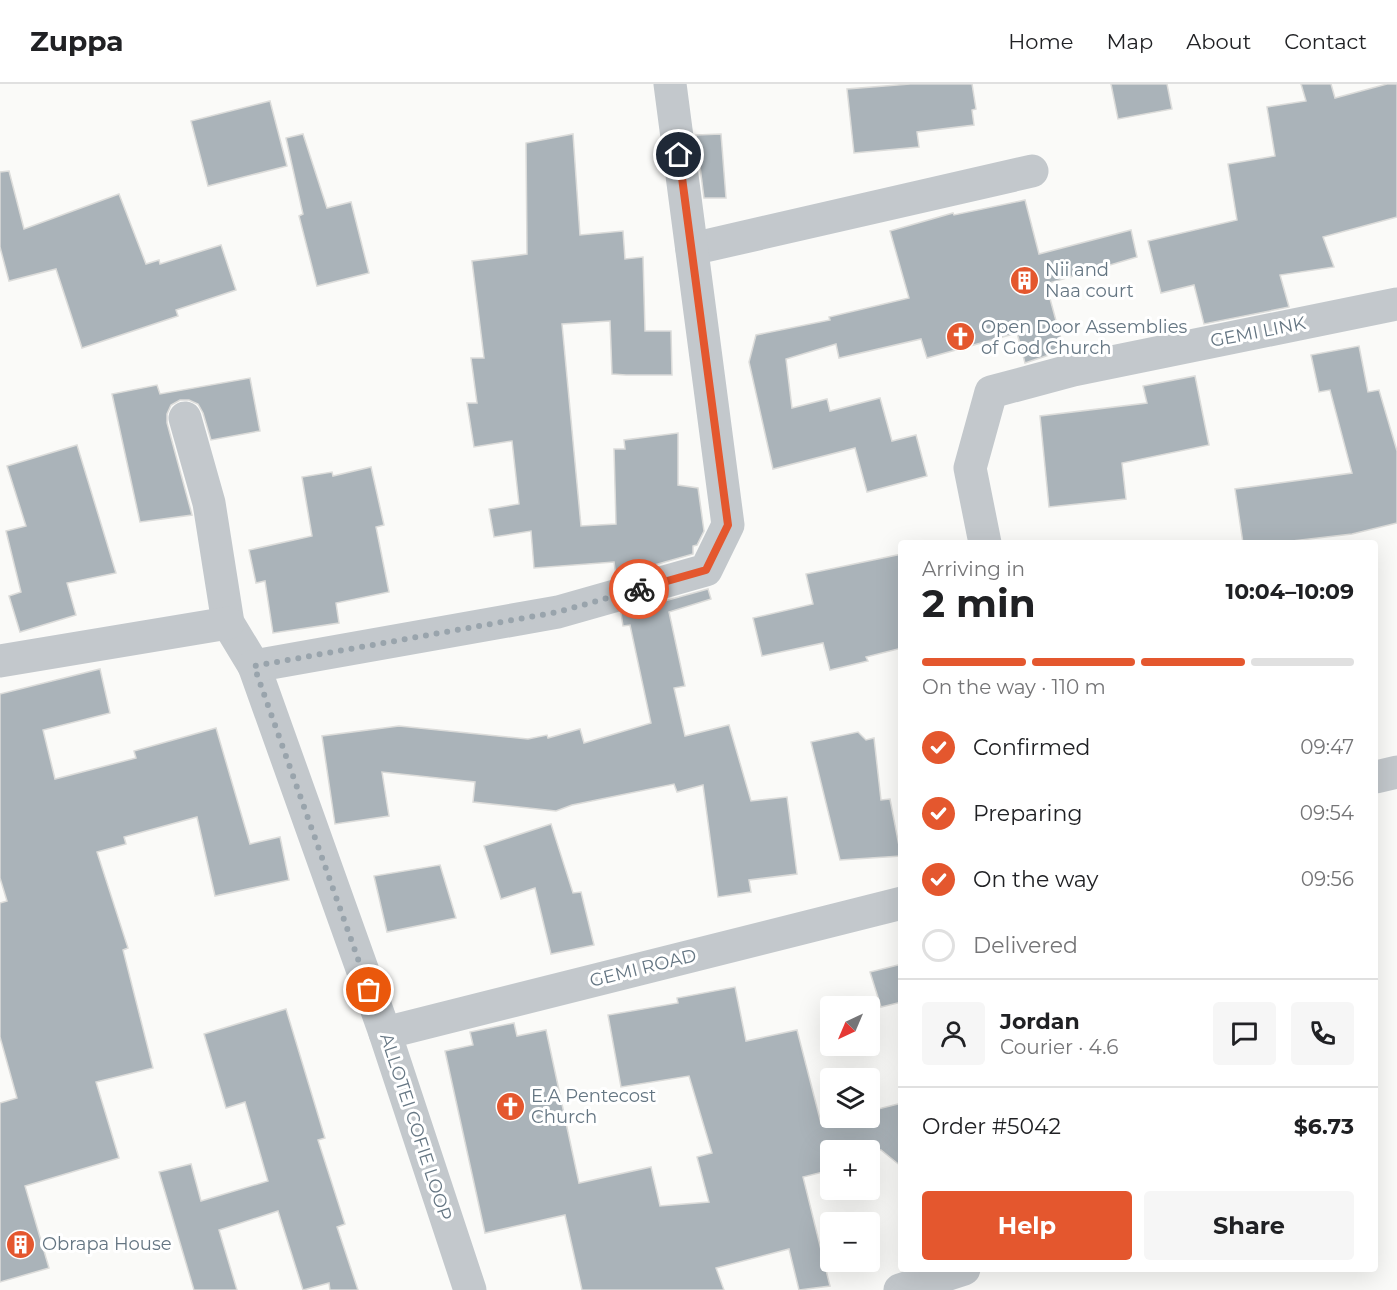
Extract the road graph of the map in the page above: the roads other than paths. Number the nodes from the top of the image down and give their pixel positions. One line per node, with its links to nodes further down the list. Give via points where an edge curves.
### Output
1 (670, 84): 3 (street)
2 (1032, 171): 3 (street)
3 (692, 249): 9 (street, via 728,525 706,570 558,612)
4 (1397, 304): 6 (street, GEMI LINK, via 1072,370 991,392 970,468)
5 (185, 418): 7 (street, ALLOTEI COFIE LOOP, via 209,503)
6 (984, 540)
7 (228, 622): 8 (street); 9 (street, ALLOTEI COFIE LOOP)
8 (0, 661)
9 (254, 666): 13 (street, ALLOTEI COFIE LOOP)
10 (1397, 772): 11 (street)
11 (1378, 777)
12 (898, 904): 13 (street, GEMI ROAD)
13 (385, 1033): 15 (street, ALLOTEI COFIE LOOP)
14 (955, 1272): 16 (street)
15 (470, 1290)
16 (900, 1290)

